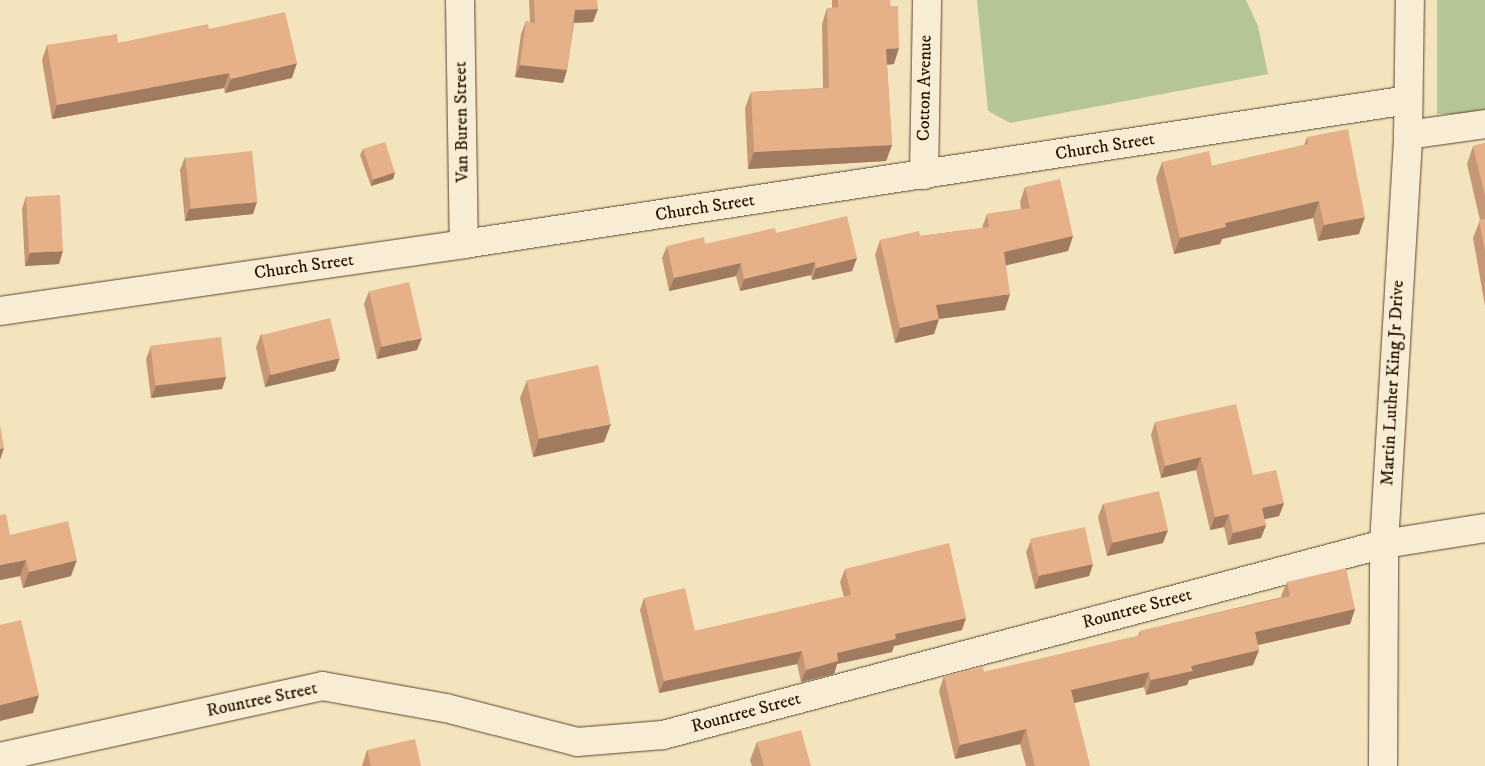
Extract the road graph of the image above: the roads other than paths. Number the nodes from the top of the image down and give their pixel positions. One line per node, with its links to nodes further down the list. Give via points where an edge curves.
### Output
1 (460, 0): 8 (street, Van Buren Street)
2 (927, 0): 7 (street, Cotton Avenue)
3 (1410, 0): 4 (street, Martin Luther King Jr Drive)
4 (1408, 100): 6 (street, Martin Luther King Jr Drive); 7 (street, Church Street)
5 (1485, 124): 6 (street)
6 (1408, 135): 11 (street, Martin Luther King Jr Drive)
7 (924, 175): 8 (street, Church Street)
8 (464, 244): 9 (street, Church Street)
9 (0, 311)
10 (1485, 528): 11 (street, Rountree Street)
11 (1384, 544): 12 (street, Rountree Street, via 663,735 577,742 446,708 322,686); 13 (street, Martin Luther King Jr Drive)
12 (0, 757)
13 (1382, 766)

